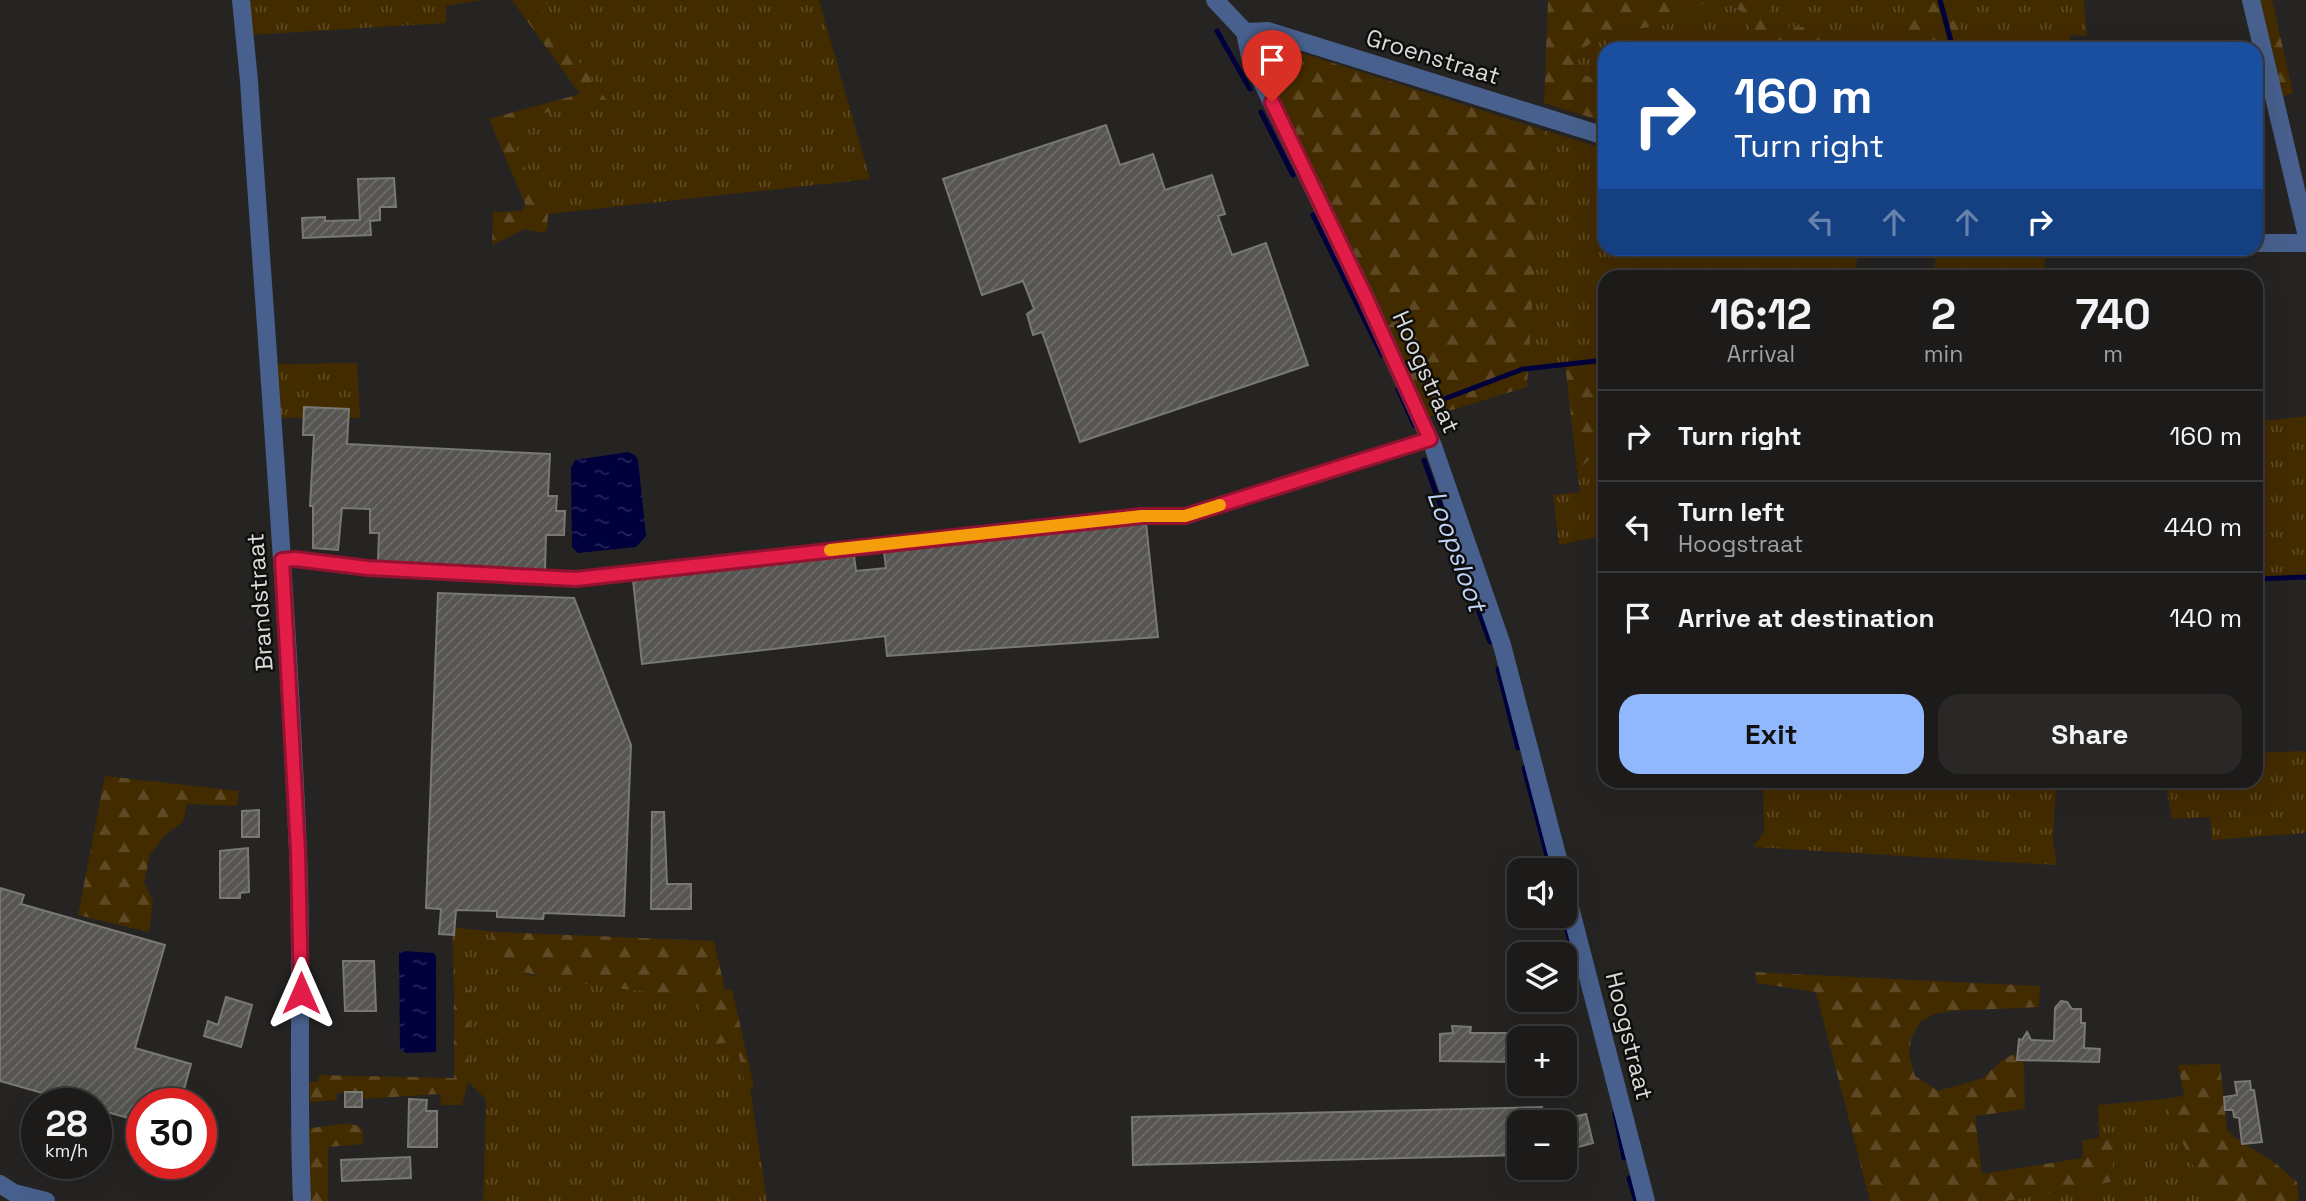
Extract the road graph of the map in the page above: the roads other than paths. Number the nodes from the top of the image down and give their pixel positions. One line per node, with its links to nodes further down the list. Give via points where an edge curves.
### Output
1 (241, 0): 12 (street, Brandstraat)
2 (1215, 0): 4 (street, Hoogstraat)
3 (2251, 0): 5 (street)
4 (1245, 32): 7 (street, Groenstraat, via 1268,31); 11 (street, Hoogstraat, via 1250,57)
5 (2261, 42)
6 (2263, 51): 8 (street)
7 (1598, 134)
8 (2306, 232)
9 (2263, 243): 10 (street)
10 (2306, 243)
11 (1430, 439): 12 (lane, via 1171,518 1128,517 576,579); 13 (street, Hoogstraat, via 1502,645)
12 (282, 560): 17 (street, Brandstraat, via 300,919)
13 (1558, 858)
14 (1575, 928): 18 (street, Hoogstraat)
15 (0, 1184): 16 (street, via 14,1193)
16 (46, 1201)
17 (302, 1201)
18 (1646, 1201)

